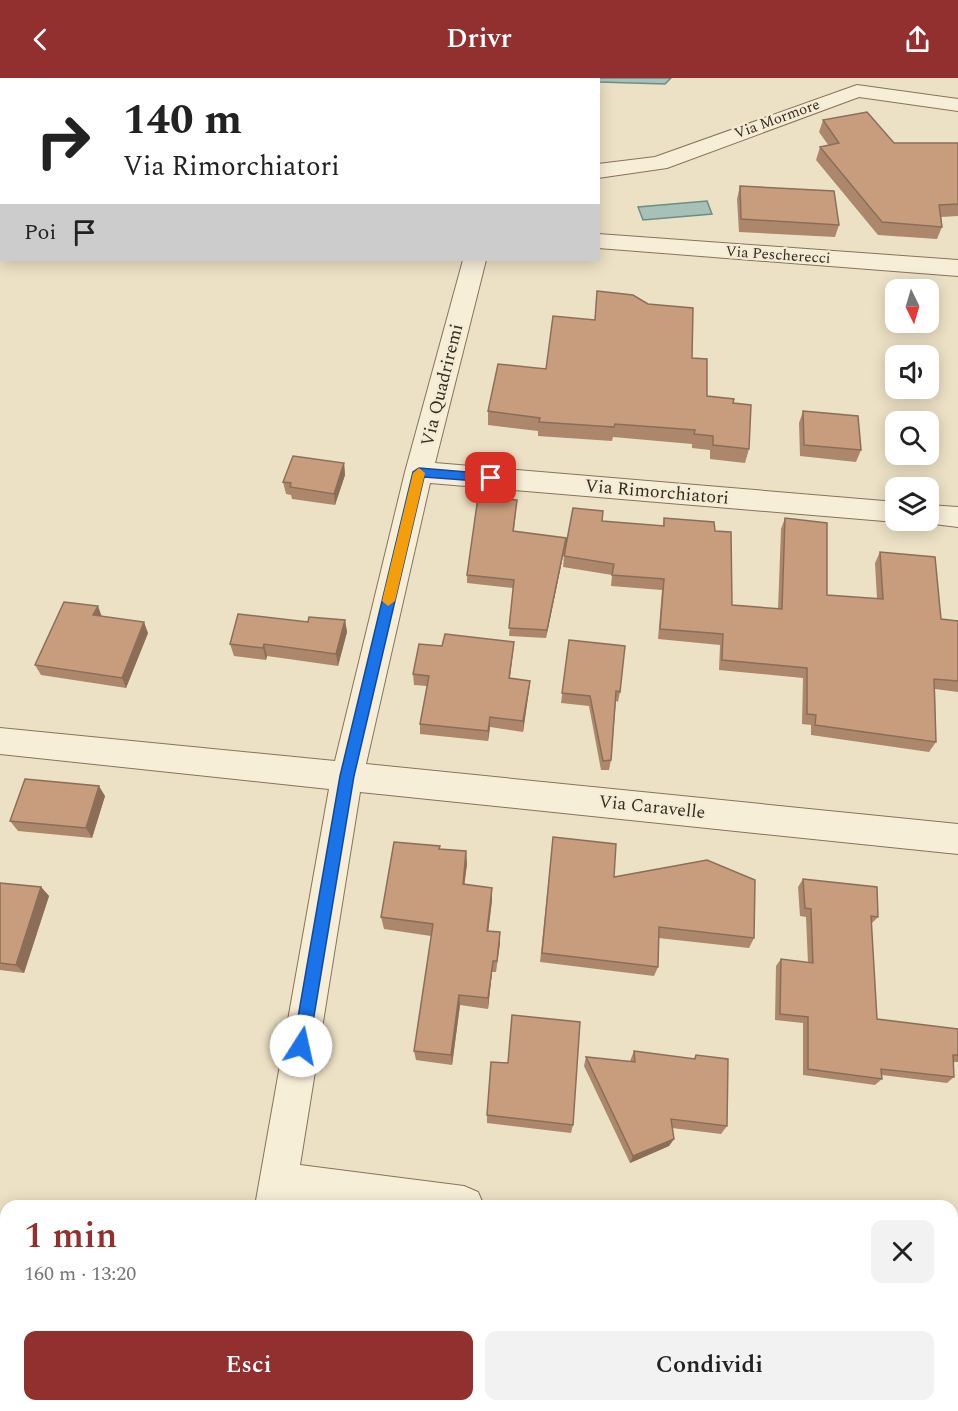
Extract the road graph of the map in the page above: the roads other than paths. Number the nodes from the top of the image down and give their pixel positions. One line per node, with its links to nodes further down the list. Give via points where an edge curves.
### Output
1 (958, 105): 2 (street, Via Mormore, via 856,91 659,163)
2 (600, 171)
3 (600, 241): 5 (street, Via Pescherecci)
4 (474, 261): 6 (street, Via Quadriremi)
5 (958, 268)
6 (419, 472): 7 (street, Via Rimorchiatori); 11 (street, Via Quadriremi)
7 (885, 511)
8 (939, 516): 9 (street)
9 (958, 517)
10 (0, 741): 11 (street, Via Caravelle)
11 (347, 776): 12 (street, Via Caravelle); 13 (street, Via Quadriremi)
12 (958, 839)
13 (276, 1194): 14 (street)
14 (370, 1200)

